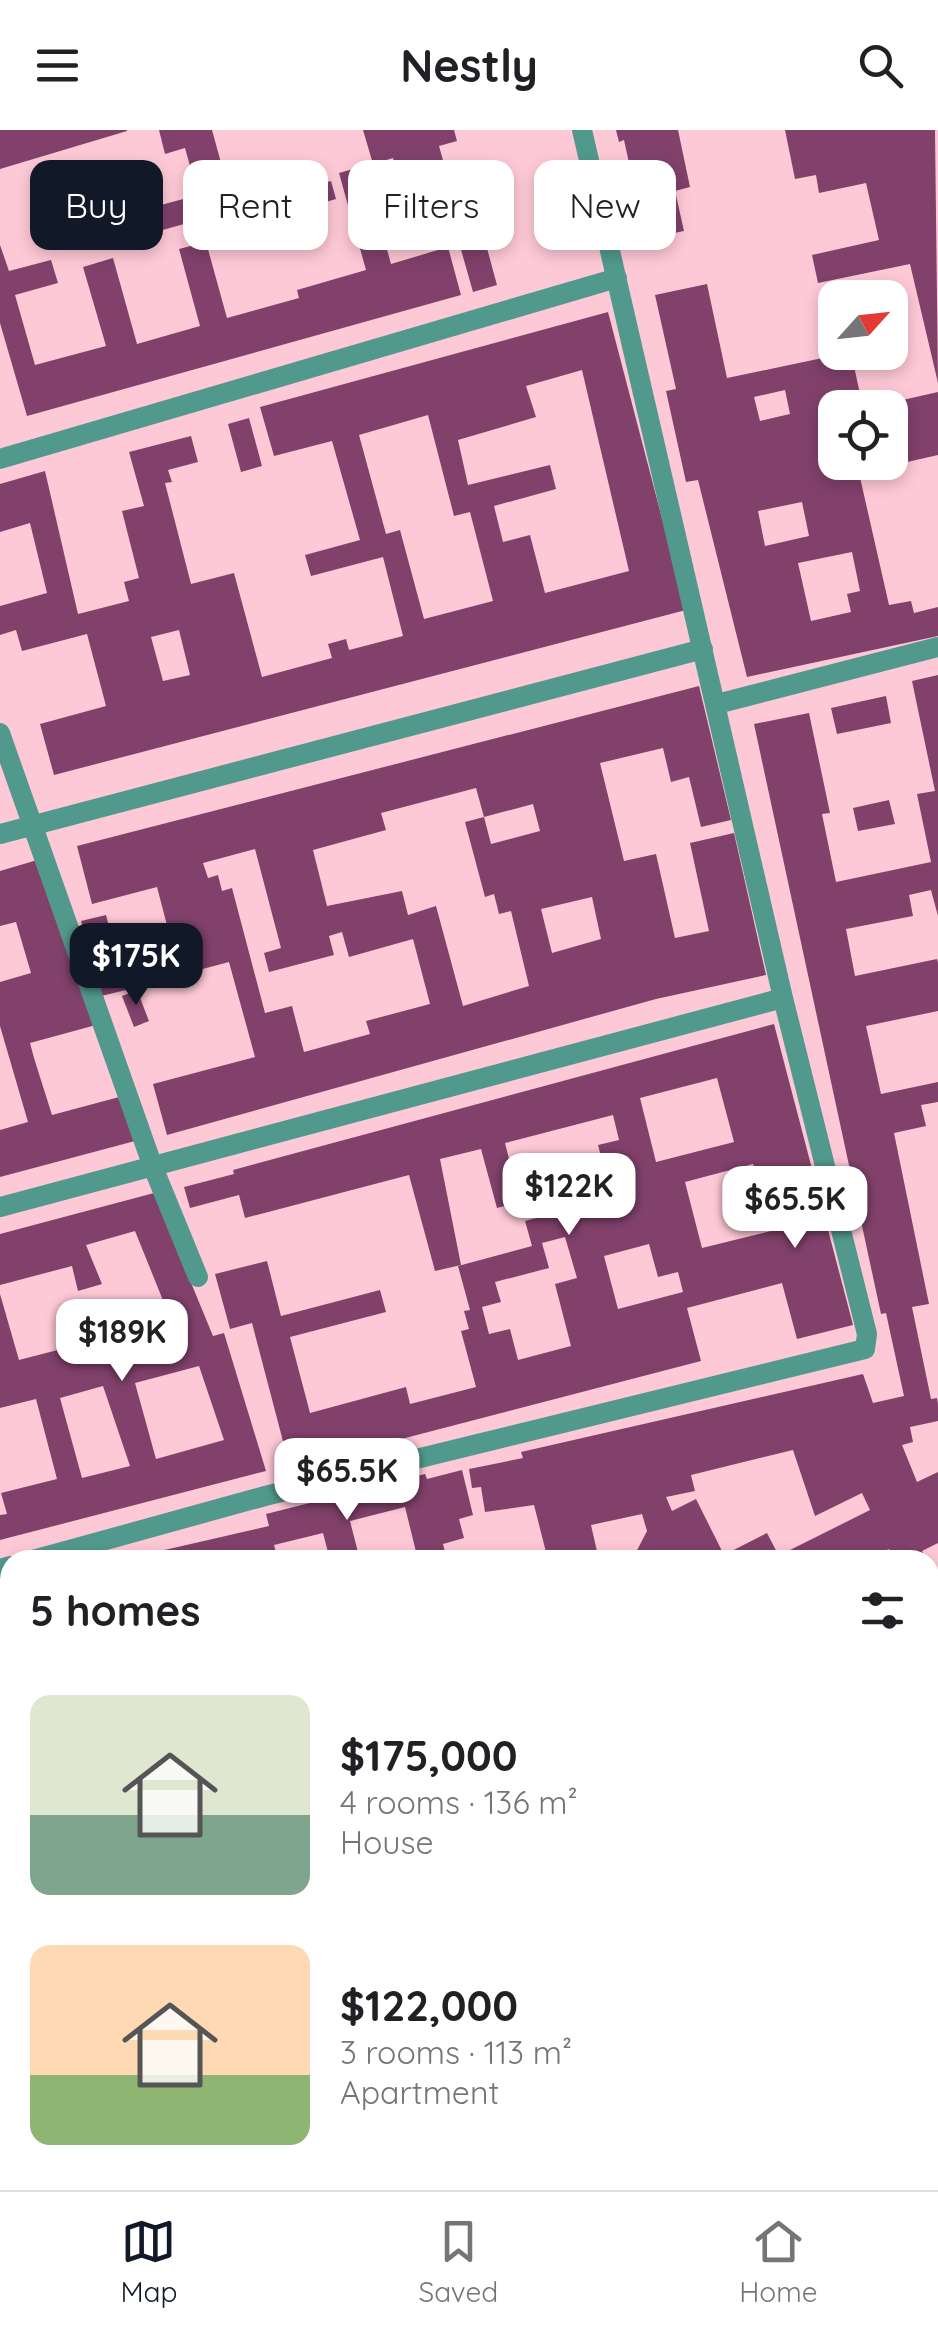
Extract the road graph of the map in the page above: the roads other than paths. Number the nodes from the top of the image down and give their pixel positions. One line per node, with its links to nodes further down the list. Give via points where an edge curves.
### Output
1 (582, 130): 2 (lane)
2 (617, 278): 3 (lane); 5 (lane)
3 (0, 459)
4 (938, 647): 6 (lane)
5 (703, 649): 6 (lane); 8 (lane)
6 (717, 704): 10 (lane)
7 (0, 733): 8 (lane)
8 (34, 825): 9 (lane); 11 (lane)
9 (0, 834)
10 (782, 998): 11 (lane); 14 (lane, via 867,1334 864,1348)
11 (152, 1167): 12 (lane); 13 (lane)
12 (0, 1207)
13 (198, 1278)
14 (70, 1550)

